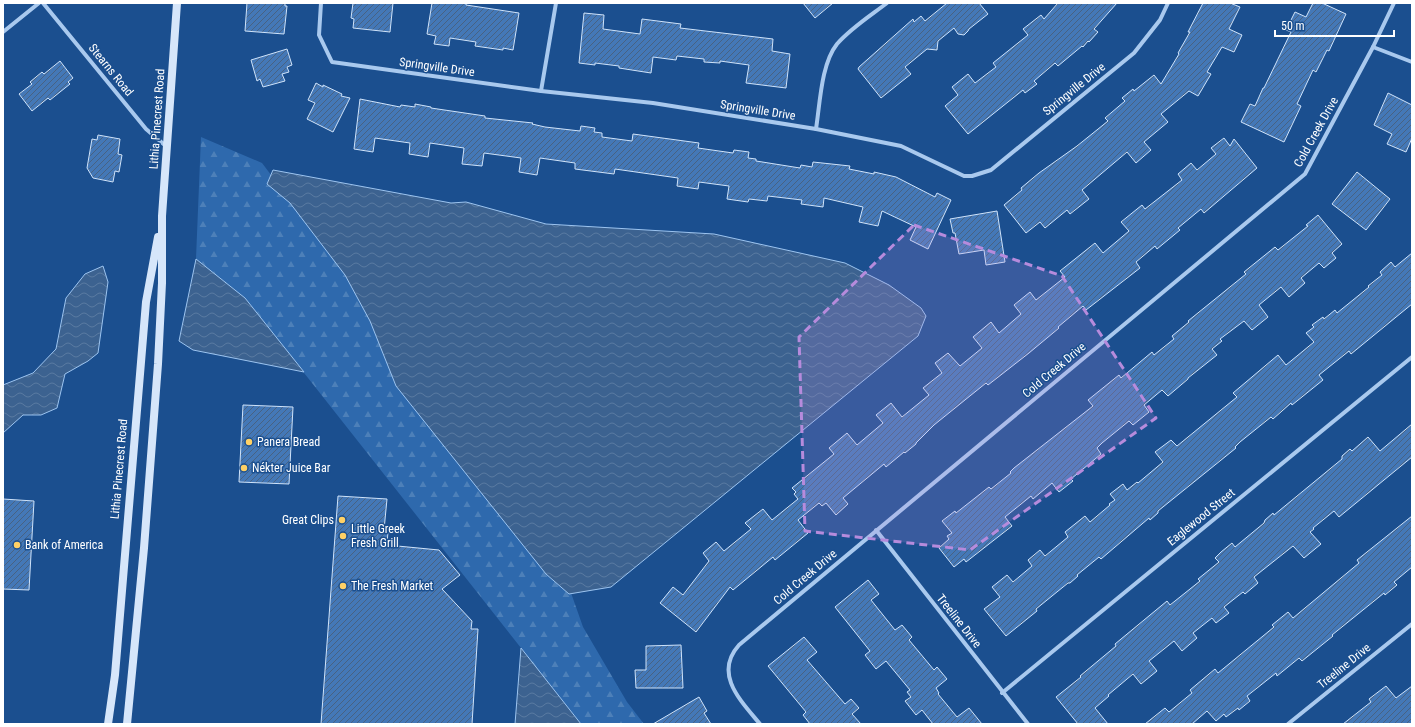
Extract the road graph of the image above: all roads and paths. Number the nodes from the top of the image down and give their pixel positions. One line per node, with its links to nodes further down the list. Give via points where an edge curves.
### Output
1 (39, 3): 9 (street)
2 (43, 3): 14 (street, Stearns Road, via 146,129)
3 (177, 3): 14 (main road, Lithia Pinecrest Road)
4 (321, 3): 12 (street, Springville Drive, via 319,35 332,62)
5 (556, 3): 12 (street)
6 (887, 3): 13 (street, via 837,44 826,67)
7 (1168, 3): 13 (street, Springville Drive, via 1160,20 1134,52 991,170 981,174 964,176 901,146)
8 (1394, 3): 10 (street, Cold Creek Drive)
9 (3, 32)
10 (1373, 47): 11 (street); 17 (street, Cold Creek Drive, via 1305,174)
11 (1412, 62)
12 (541, 91): 13 (street, Springville Drive, via 653,103)
13 (816, 129)
14 (167, 147): 15 (main road, Lithia Pinecrest Road)
15 (162, 216): 20 (main road, Lithia Pinecrest Road, via 146,302 115,675); 21 (main road, Lithia Pinecrest Road, via 158,364)
16 (1412, 358): 19 (street, Eaglewood Street)
17 (876, 530): 19 (street, Treeline Drive); 22 (street, Cold Creek Drive, via 732,652 728,674 732,688)
18 (1412, 624): 24 (street, Treeline Drive)
19 (1002, 693): 23 (street, Treeline Drive)
20 (108, 724)
21 (127, 724)
22 (760, 724)
23 (1028, 724)
24 (1288, 724)

